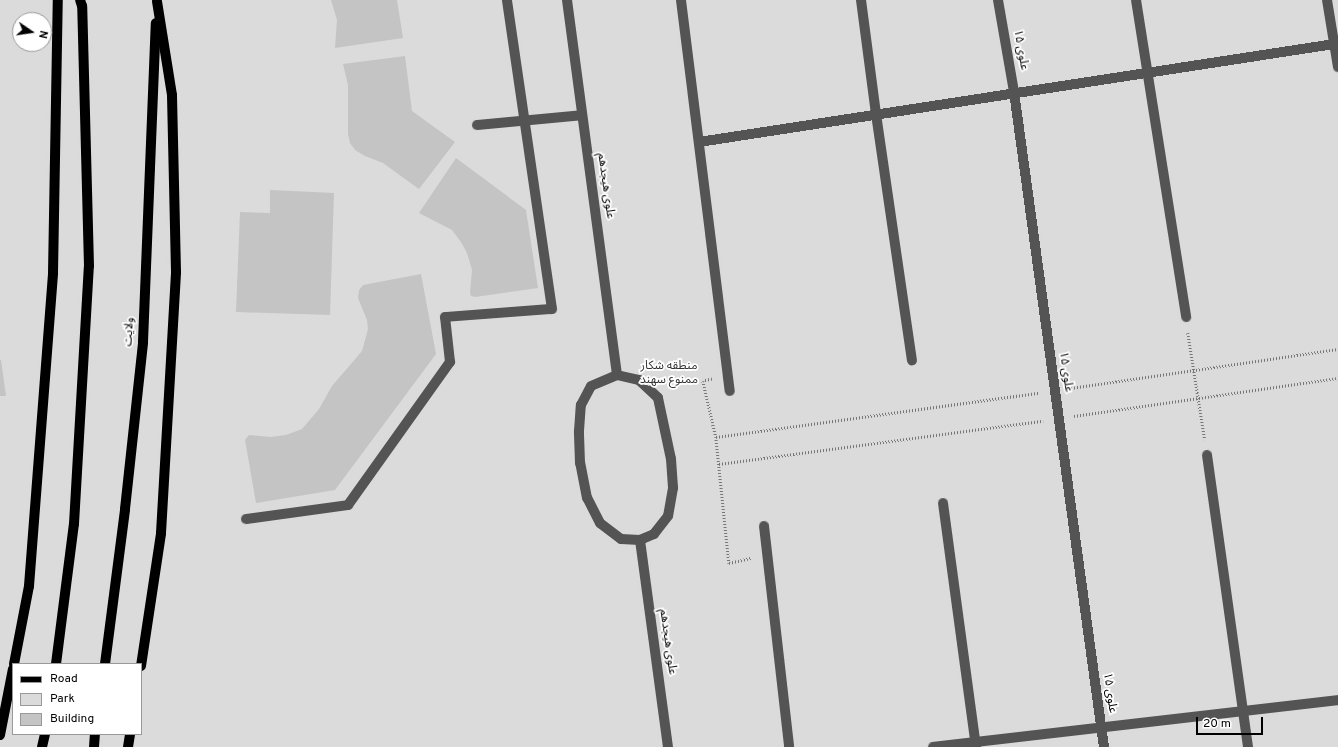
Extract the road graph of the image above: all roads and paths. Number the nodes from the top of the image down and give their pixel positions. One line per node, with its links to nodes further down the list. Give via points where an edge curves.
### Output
1 (58, 0): 39 (main road, via 53,273 29,586)
2 (80, 0): 40 (main road, via 89,266 74,524)
3 (157, 0): 41 (main road, ولایت, via 143,342); 42 (main road, via 172,95 176,272 161,533)
4 (507, 0): 17 (street)
5 (567, 0): 16 (street, علوی هیجدهم)
6 (681, 0): 19 (street)
7 (861, 0): 15 (street)
8 (998, 0): 14 (street, علوی ۱۵)
9 (1136, 0): 13 (street)
10 (1327, 0): 11 (street)
11 (1334, 44): 12 (street); 13 (street)
12 (1338, 67)
13 (1148, 72): 14 (street); 20 (street)
14 (1014, 92): 15 (street); 28 (street, علوی ۱۵)
15 (876, 114): 19 (street); 22 (street)
16 (582, 115): 17 (street); 24 (street, علوی هیجدهم)
17 (525, 121): 18 (street); 35 (street, via 552,309 445,317 450,362 348,505)
18 (477, 125)
19 (699, 142): 25 (street)
20 (1186, 317): 23 (path)
21 (1338, 349): 23 (path)
22 (912, 360)
23 (1194, 370): 28 (path); 29 (path)
24 (617, 375): 37 (street, via 639,380 658,398 671,459 673,488 668,516 654,534); 37 (street, via 590,386 582,406 579,431 580,463 587,498 600,523 621,539)
25 (728, 376): 27 (street); 31 (path, via 703,381)
26 (1338, 378): 29 (path)
27 (730, 391)
28 (1055, 391): 30 (street, علوی ۱۵); 31 (path)
29 (1199, 398): 30 (path); 32 (path)
30 (1058, 419): 33 (path); 46 (street, علوی ۱۵)
31 (716, 437): 33 (path)
32 (1207, 455): 45 (street)
33 (719, 464): 38 (path, via 729,563)
34 (943, 503): 51 (street)
35 (246, 519)
36 (764, 526): 38 (street)
37 (640, 540): 55 (street, علوی هیجدهم)
38 (767, 555): 56 (street)
39 (14, 663)
40 (56, 663)
41 (105, 663)
42 (141, 663)
43 (12, 673): 50 (main road)
44 (1338, 700): 45 (street)
45 (1243, 711): 46 (street); 59 (street)
46 (1100, 728): 51 (street); 58 (street, علوی ۱۵)
47 (45, 735): 52 (main road)
48 (96, 735): 53 (main road)
49 (130, 735): 54 (main road)
50 (0, 736)
51 (975, 745): 57 (street)
52 (42, 747)
53 (94, 747)
54 (128, 747)
55 (668, 747)
56 (789, 747)
57 (933, 747)
58 (1104, 747)
59 (1248, 747)

